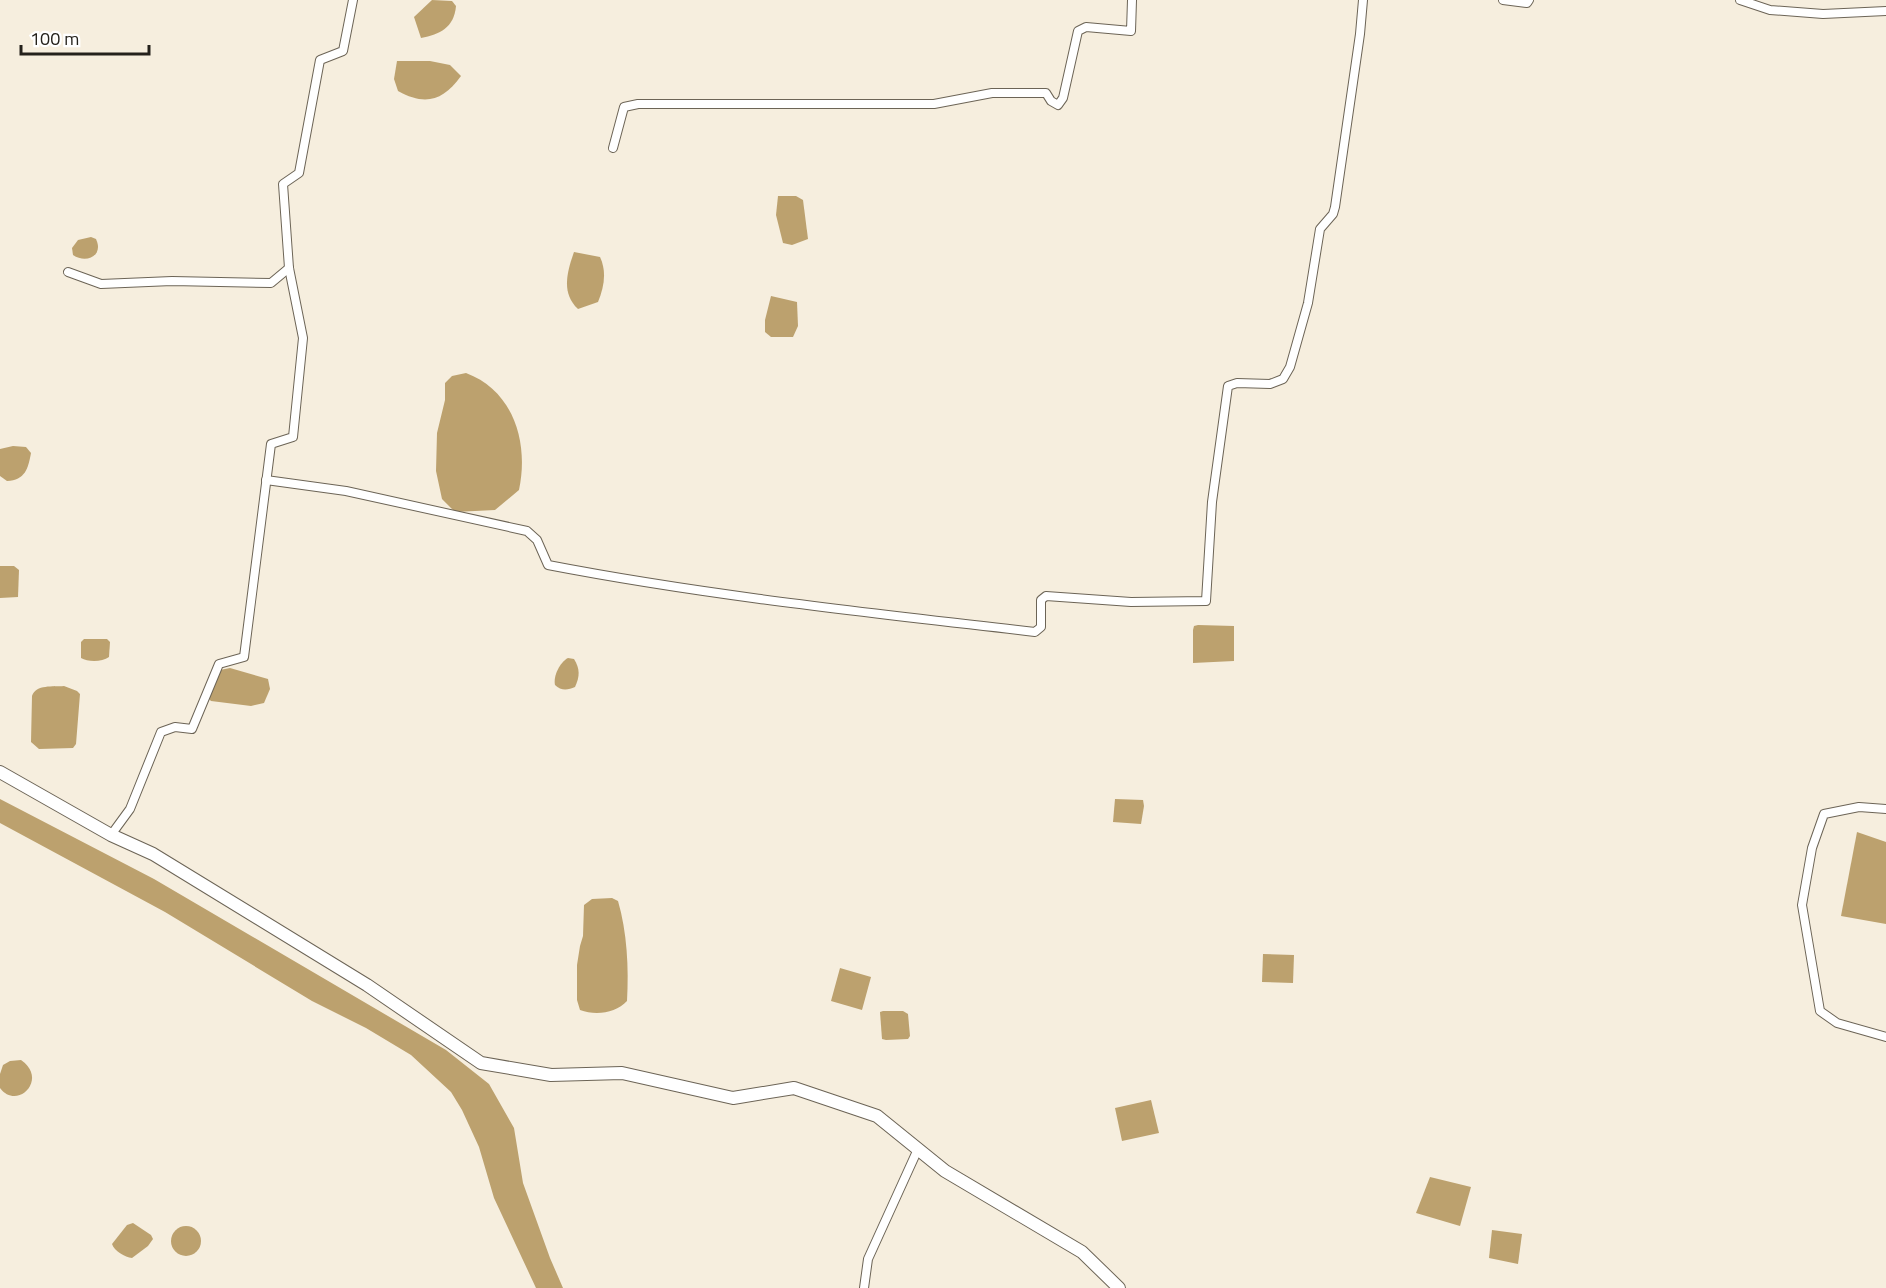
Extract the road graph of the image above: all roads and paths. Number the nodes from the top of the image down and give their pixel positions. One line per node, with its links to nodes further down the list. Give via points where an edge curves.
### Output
1 (353, 0): 9 (street, via 343,51 320,60 299,173 284,184)
2 (1132, 0): 8 (street, via 1131,31 1086,27 1078,31 1063,98 1058,105 1046,93 1024,92 992,93 934,104 638,105 624,107)
3 (1363, 0): 11 (street, via 1335,207 1320,229 1308,303 1290,367 1283,379 1270,384 1228,386 1212,502 1206,601 1131,602 1046,596 1041,600 1041,627 1035,632 787,602 548,565 537,540 526,531 345,491)
4 (1503, 0): 5 (street)
5 (1528, 0)
6 (1740, 0): 7 (street, via 1791,12)
7 (1886, 11)
8 (613, 148)
9 (289, 268): 10 (street, via 271,283 247,284 101,284); 11 (street, via 303,338 293,437 271,444)
10 (68, 272)
11 (266, 480): 14 (street, via 244,657 219,664 192,729 176,727 161,732 130,809)
12 (0, 772): 14 (main road)
13 (1886, 809): 15 (street, via 1859,807 1824,814 1812,848 1802,905 1820,1011 1837,1023)
14 (111, 835): 16 (main road, via 153,854 367,985 481,1063 551,1074 622,1072 732,1098 794,1088 877,1116)
15 (1886, 1037)
16 (918, 1149): 17 (street, via 868,1259); 18 (main road, via 945,1171 1082,1252)
17 (864, 1288)
18 (1119, 1288)

